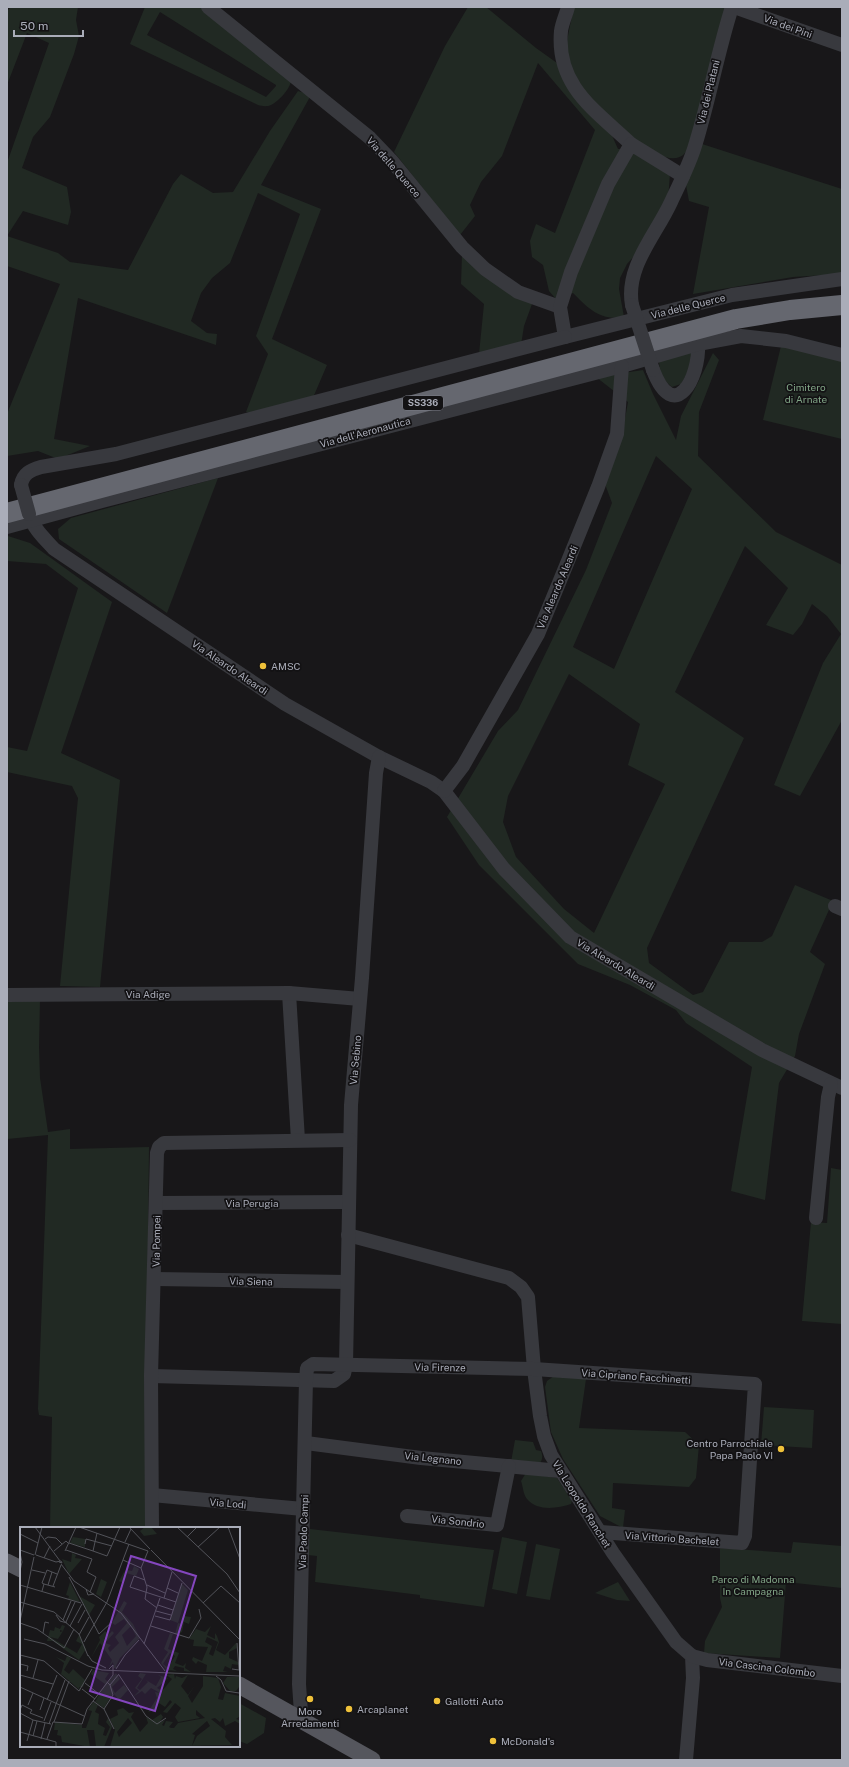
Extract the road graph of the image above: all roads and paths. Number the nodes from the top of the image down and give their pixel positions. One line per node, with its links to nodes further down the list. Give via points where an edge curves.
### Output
1 (208, 7): 10 (street, Via delle Querce, via 370,138 462,247 485,269 518,292)
2 (568, 7): 5 (street, via 561,29 561,42 563,66 569,80 583,100)
3 (733, 7): 4 (street, Via dei Pini); 6 (street, Via dei Platani, via 721,41 694,149)
4 (842, 45)
5 (631, 144): 6 (street); 10 (street, via 605,191 571,272)
6 (683, 176): 12 (street, Via dei Platani, bridge, via 634,270 630,287 632,305 653,370 664,391 673,395 682,393 689,384 696,367)
7 (842, 279): 11 (street, Via delle Querce, via 732,295)
8 (842, 292): 15 (highway, SS336, via 787,298 733,308)
9 (842, 304): 16 (highway, SS336, via 736,320)
10 (560, 307): 11 (street)
11 (565, 337): 17 (street, Via delle Querce, bridge, via 116,454 32,470 24,475 21,485)
12 (698, 344): 13 (street, Via dell'Aeronautica, via 741,336 786,341); 14 (street, Via dell'Aeronautica)
13 (842, 355)
14 (622, 366): 17 (street, Via dell'Aeronautica); 20 (street, Via Aleardo Aleardi, via 617,434 598,488 538,634 463,766)
15 (7, 500)
16 (7, 513)
17 (30, 518): 18 (street, Via dell'Aeronautica); 19 (street, Via Aleardo Aleardi, via 39,533 54,549 285,704)
18 (7, 527)
19 (379, 757): 20 (street, Via Aleardo Aleardi); 23 (street, Via Sebino)
20 (444, 791): 24 (street, Via Aleardo Aleardi, via 504,869 570,937 762,1050)
21 (289, 993): 22 (street, Via Adige); 23 (street, Via Adige); 25 (street)
22 (7, 995)
23 (360, 999): 26 (street, Via Sebino)
24 (836, 1086): 29 (street, Via Aleardo Aleardi, via 828,1097)
25 (298, 1140): 26 (street, Via Pompei); 28 (street, Via Pompei, via 164,1143 157,1153)
26 (350, 1140): 27 (street, Via Sebino)
27 (348, 1202): 28 (street, Via Perugia); 30 (street, Via Sebino)
28 (156, 1203): 31 (street, Via Pompei)
29 (816, 1218)
30 (348, 1235): 32 (street, Via Sebino); 34 (street, Via Leopoldo Ranchet, via 509,1278 521,1287 528,1298)
31 (155, 1279): 32 (street, Via Siena); 35 (street, Via Pompei)
32 (347, 1282): 33 (street, Via Sebino)
33 (346, 1365): 34 (street, Via Firenze); 36 (street, via 344,1374 334,1381)
34 (534, 1369): 39 (street, Via Leopoldo Ranchet, via 544,1436); 45 (street, Via Cipriano Facchinetti, via 755,1384 745,1536)
35 (151, 1376): 36 (street); 40 (street, Via Pompei)
36 (306, 1380): 37 (street, Via Paolo Campi)
37 (306, 1444): 38 (street, Via Legnano); 41 (street, Via Paolo Campi)
38 (509, 1466): 39 (street, Via Legnano); 42 (street, Via Sondrio, via 497,1526)
39 (560, 1471): 44 (street, Via Leopoldo Ranchet)
40 (152, 1495): 41 (street, Via Lodi); 43 (street, Via Pompei)
41 (303, 1509): 52 (street, Via Paolo Campi)
42 (407, 1516)
43 (152, 1527)
44 (601, 1532): 45 (street, Via Vittorio Bachelet); 50 (street, Via Leopoldo Ranchet, via 676,1642)
45 (742, 1543)
46 (7, 1554): 47 (main road)
47 (20, 1561)
48 (7, 1562): 49 (main road)
49 (20, 1568)
50 (692, 1656): 51 (street, Via Cascina Colombo); 59 (street, via 693,1678)
51 (842, 1676)
52 (299, 1684): 55 (street, Via Paolo Campi, via 290,1701); 56 (street, Via Paolo Campi, via 301,1713)
53 (240, 1686): 55 (main road)
54 (240, 1693): 57 (main road)
55 (278, 1706): 56 (main road)
56 (309, 1724): 58 (main road)
57 (361, 1760)
58 (372, 1760)
59 (686, 1760)

